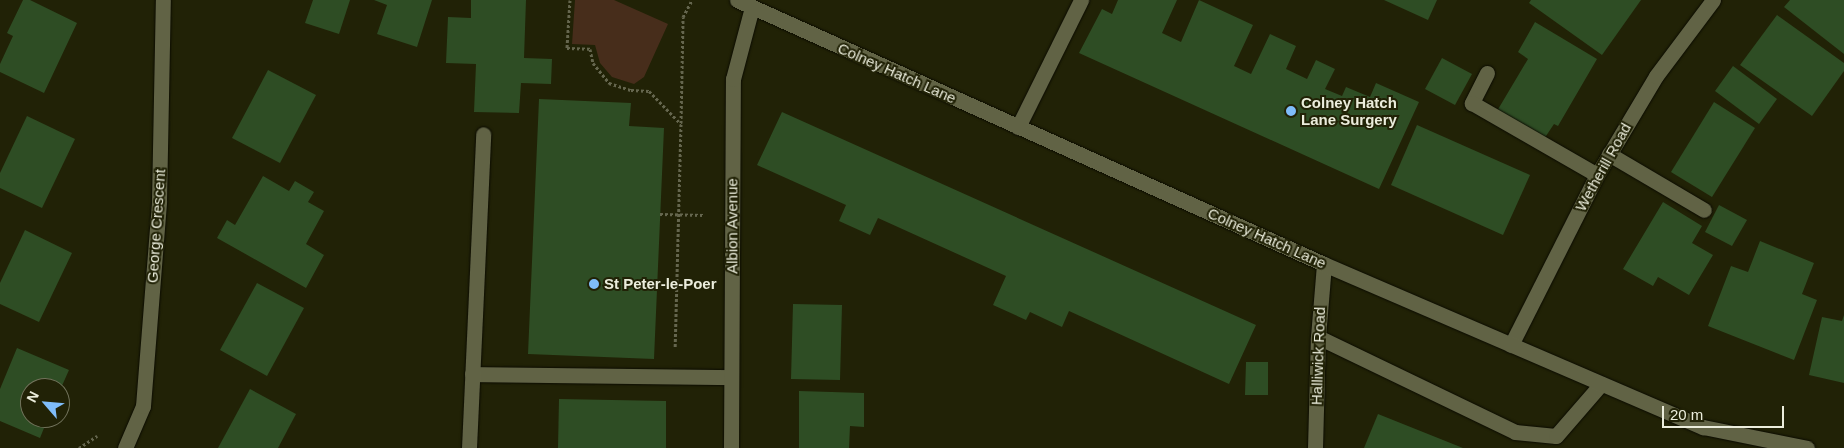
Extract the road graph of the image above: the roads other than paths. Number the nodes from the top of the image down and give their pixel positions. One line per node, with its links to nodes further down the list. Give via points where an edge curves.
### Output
1 (163, 0): 18 (street, George Crescent, via 159,201 144,396)
2 (737, 0): 5 (street, Colney Hatch Lane)
3 (1081, 0): 7 (street)
4 (1713, 0): 9 (street, Wetherill Road, via 1656,76)
5 (752, 7): 7 (street, Colney Hatch Lane); 16 (street, Albion Avenue, via 733,79)
6 (1486, 73): 10 (street, via 1472,103)
7 (1018, 127): 12 (street, Colney Hatch Lane)
8 (483, 134): 15 (street)
9 (1610, 154): 10 (street, Wetherill Road); 11 (street)
10 (1596, 175): 14 (street, Wetherill Road)
11 (1704, 210)
12 (1324, 264): 13 (street, Halliwick Road); 14 (street, Colney Hatch Lane)
13 (1318, 337): 17 (street, via 1515,432 1556,436); 21 (street, Halliwick Road)
14 (1511, 345): 17 (street, Colney Hatch Lane)
15 (472, 374): 16 (street); 19 (street)
16 (731, 377): 20 (street, Albion Avenue)
17 (1600, 384): 22 (street, Colney Hatch Lane, via 1703,427)
18 (125, 448)
19 (469, 448)
20 (731, 448)
21 (1315, 448)
22 (1807, 448)

